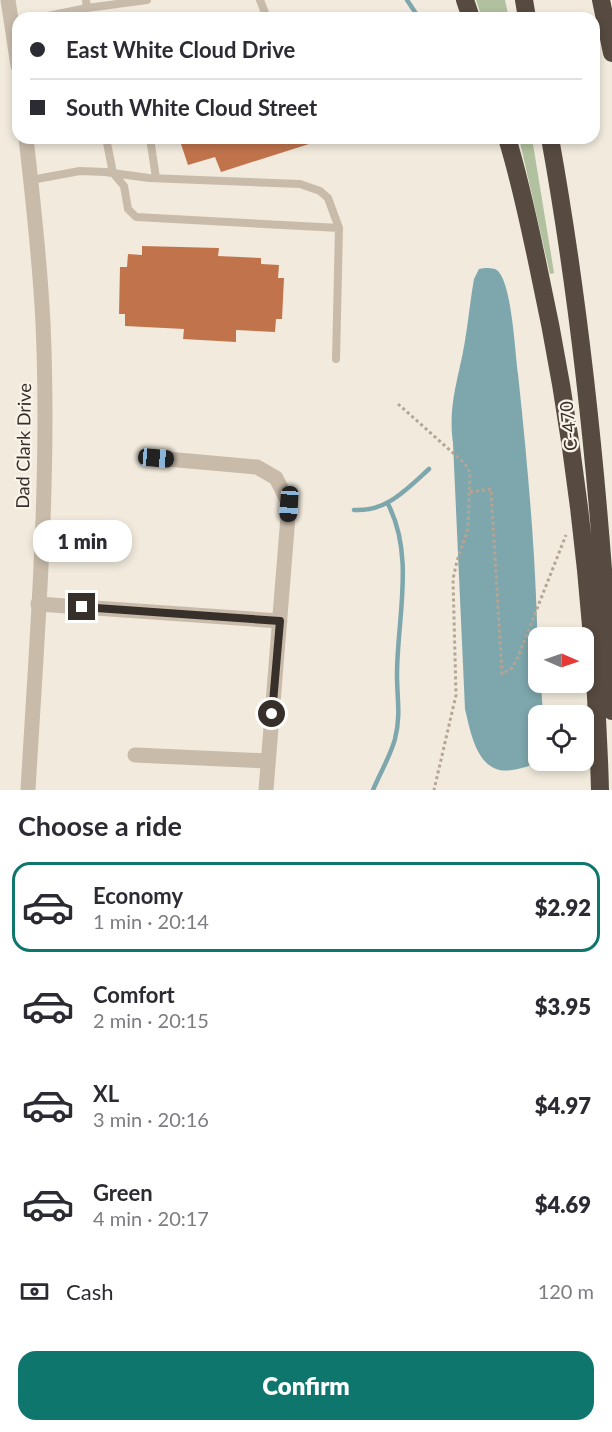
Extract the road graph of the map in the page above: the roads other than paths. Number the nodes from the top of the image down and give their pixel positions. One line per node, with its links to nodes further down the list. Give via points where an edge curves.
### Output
1 (147, 0): 3 (lane)
2 (601, 0): 5 (highway)
3 (86, 4): 4 (lane)
4 (59, 12)
5 (612, 53)
6 (27, 144): 13 (street, Dad Clark Drive)
7 (107, 144): 11 (lane)
8 (151, 144): 12 (lane)
9 (509, 144): 24 (highway, via 552,330 572,448 595,668)
10 (551, 144): 19 (highway, C-470, via 588,400)
11 (113, 173): 12 (lane); 13 (lane, via 80,171); 14 (lane, via 124,186 128,209 135,217)
12 (156, 178): 14 (lane, via 311,186 328,198)
13 (31, 180): 17 (street, Dad Clark Drive, via 44,355)
14 (339, 228): 15 (lane)
15 (336, 358)
16 (156, 458): 18 (street, via 257,467 276,478 289,504)
17 (38, 604): 18 (street); 22 (street, Dad Clark Drive)
18 (280, 621): 21 (street)
19 (612, 711)
20 (135, 755): 21 (street)
21 (268, 761): 23 (street)
22 (28, 790)
23 (266, 790)
24 (600, 790)

